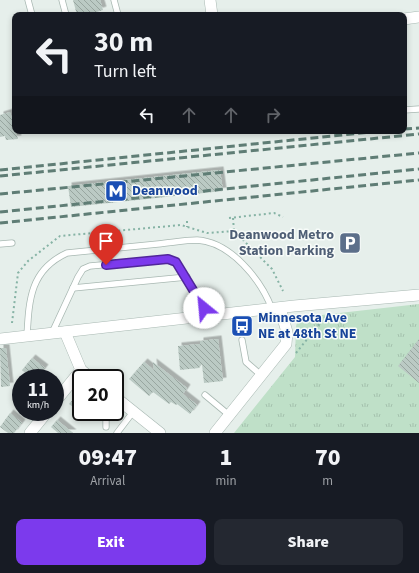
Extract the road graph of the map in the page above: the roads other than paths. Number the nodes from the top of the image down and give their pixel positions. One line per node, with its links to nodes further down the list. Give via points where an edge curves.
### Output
1 (28, 0): 5 (lane)
2 (62, 0): 6 (lane)
3 (114, 0): 7 (lane)
4 (210, 0): 8 (street)
5 (31, 12)
6 (65, 12)
7 (117, 12)
8 (212, 12)
9 (419, 17): 10 (street)
10 (407, 19)
11 (419, 109): 12 (lane)
12 (407, 110)
13 (12, 243): 14 (lane)
14 (0, 244)
15 (186, 277): 16 (lane); 16 (lane, via 176,262 168,259 90,266 83,269); 19 (lane)
16 (73, 288): 21 (lane)
17 (419, 295): 18 (street)
18 (276, 309): 19 (street); 22 (lane, via 259,282 238,260 220,246 198,240 67,253 56,258 38,276 29,302); 26 (street, via 287,332 286,344)
19 (208, 316): 20 (street)
20 (64, 332): 21 (street); 25 (street)
21 (52, 333): 22 (street)
22 (27, 336): 23 (street)
23 (0, 338)
24 (242, 340): 26 (lane, via 246,362)
25 (81, 369)
26 (262, 376): 32 (street)
27 (72, 381): 28 (street)
28 (64, 391)
29 (205, 395): 32 (lane)
30 (124, 404): 31 (street)
31 (133, 412): 37 (lane); 38 (street)
32 (230, 416): 39 (street)
33 (40, 421): 36 (street)
34 (106, 421): 35 (lane)
35 (106, 427)
36 (30, 433)
37 (117, 433)
38 (160, 433)
39 (216, 433)

